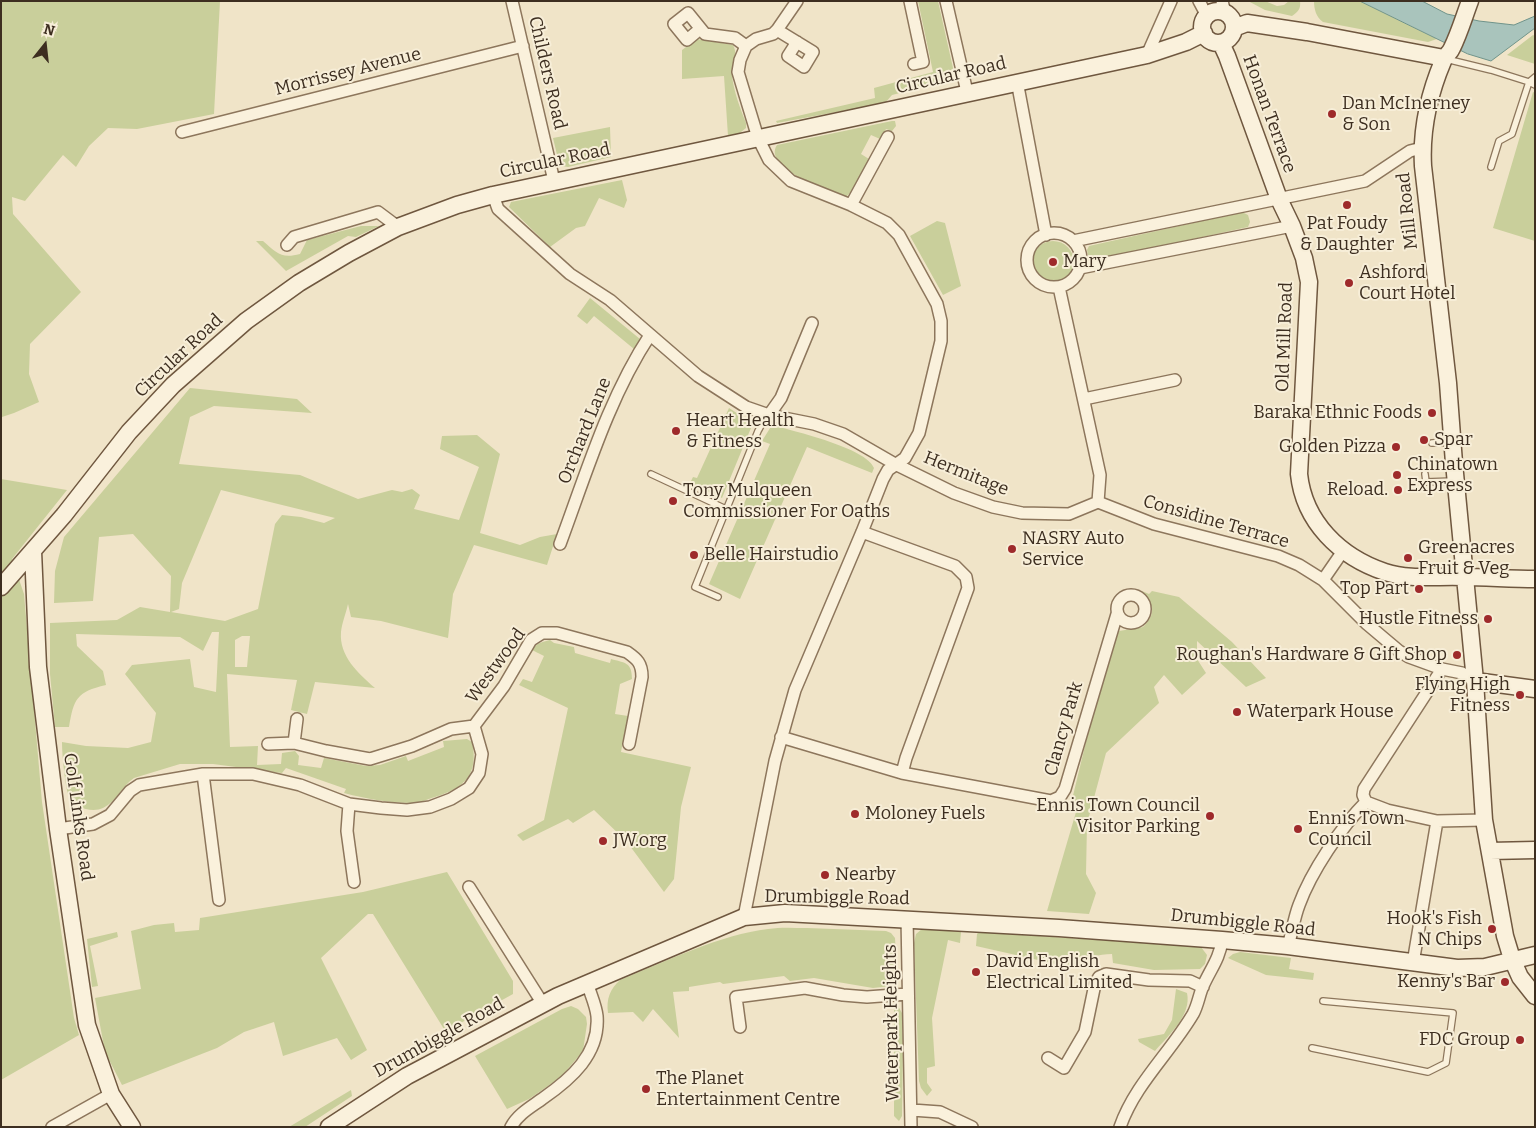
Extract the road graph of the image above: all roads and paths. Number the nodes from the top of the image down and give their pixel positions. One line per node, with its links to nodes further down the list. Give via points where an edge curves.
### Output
1 (512, 1): 16 (street, Childers Road)
2 (910, 1): 20 (street, via 923,62)
3 (946, 1): 26 (street)
4 (1171, 1): 19 (street)
5 (1199, 1): 9 (street)
6 (797, 2): 12 (street)
7 (1224, 7): 9 (main road); 10 (main road)
8 (1467, 7): 18 (main road, Mill Road)
9 (1206, 16): 13 (main road, via 1202,24)
10 (1234, 28): 15 (main road, via 1228,40); 18 (main road, via 1247,23)
11 (700, 29): 17 (street, via 706,34 735,38)
12 (778, 30): 14 (street); 17 (street, via 756,38)
13 (1204, 33): 15 (main road, via 1208,39); 19 (main road, Circular Road)
14 (797, 42)
15 (1221, 43): 34 (main road, Honan Terrace)
16 (523, 46): 27 (street, Morrissey Avenue); 32 (street, Childers Road)
17 (746, 46): 29 (street, Hermitage, via 738,72)
18 (1447, 54): 22 (lane); 30 (main road, Mill Road, via 1424,122)
19 (1147, 55): 24 (main road, Circular Road)
20 (914, 64)
21 (1516, 69): 22 (lane)
22 (1513, 77): 25 (lane)
23 (1535, 77): 25 (lane)
24 (1017, 81): 26 (main road, Circular Road); 38 (street)
25 (1532, 84): 31 (lane, via 1512,134 1499,142)
26 (967, 92): 29 (main road, Circular Road)
27 (182, 132)
28 (888, 137): 35 (street)
29 (758, 138): 32 (main road, Circular Road); 35 (street, Hermitage, via 769,160 791,181)
30 (1422, 148): 34 (street, via 1410,151 1364,181); 48 (main road, Mill Road)
31 (1491, 167)
32 (554, 182): 33 (main road, Circular Road)
33 (493, 195): 37 (main road, Circular Road); 44 (street, via 498,209 570,274 610,300)
34 (1279, 198): 36 (main road, Old Mill Road); 39 (street)
35 (851, 205): 50 (street, Hermitage, via 887,223 899,235 937,304 941,321 941,341 919,433 905,458)
36 (1292, 226): 41 (street); 58 (main road, Old Mill Road, via 1309,282 1299,474 1301,489 1307,507 1320,526)
37 (398, 227): 40 (street, via 378,212 294,237); 59 (main road, Circular Road, via 299,283 246,322 186,374 129,432)
38 (1046, 234): 39 (street, via 1065,236); 42 (street, via 1034,242 1028,252 1027,268 1037,282)
39 (1073, 241): 41 (street, via 1079,250)
40 (287, 245)
41 (1080, 268): 42 (street, via 1076,277)
42 (1059, 287): 46 (street)
43 (812, 323): 47 (street, via 781,398)
44 (650, 335): 47 (street, via 698,376 746,407); 57 (street, Orchard Lane, via 634,359 602,432)
45 (1175, 380): 46 (street)
46 (1084, 399): 54 (street, via 1100,475)
47 (769, 415): 50 (street, Hermitage, via 843,434); 55 (lane, via 758,431)
48 (1452, 442): 49 (lane); 53 (main road, Mill Road)
49 (1432, 443)
50 (895, 464): 54 (street, Hermitage, via 954,493 1022,513 1068,514); 56 (street, via 883,479)
51 (651, 474): 55 (lane)
52 (1425, 474): 53 (lane, via 1426,482)
53 (1455, 480): 60 (main road, Mill Road)
54 (1098, 502): 62 (street, Considine Terrace, via 1154,524 1278,556)
55 (726, 510): 64 (lane, via 695,587)
56 (862, 532): 73 (street, via 795,690); 77 (street, via 955,566 966,577 968,588)
57 (560, 544)
58 (1344, 550): 60 (main road, Old Mill Road, via 1386,572 1410,576); 62 (street)
59 (33, 551): 63 (main road); 83 (main road, Golf Links Road, via 38,667)
60 (1465, 576): 61 (main road, Old Mill Road); 69 (main road, Mill Road)
61 (1535, 579)
62 (1323, 580): 68 (street, Considine Terrace, via 1399,651)
63 (1, 587)
64 (718, 597)
65 (1117, 614): 66 (street); 66 (street, Clancy Park, via 1117,604 1123,596 1132,594 1141,598 1146,607 1144,616 1136,622); 67 (street, Clancy Park)
66 (1126, 622): 67 (street, Clancy Park)
67 (1112, 630): 77 (street, Clancy Park, via 1060,797 1051,801)
68 (1442, 669): 69 (street, Considine Terrace, via 1462,673); 79 (street, via 1364,789 1362,795)
69 (1475, 681): 70 (main road); 82 (main road, Mill Road)
70 (1535, 689)
71 (297, 719): 74 (street)
72 (474, 726): 74 (street, Westwood, via 451,729 370,759); 76 (street, Westwood, via 504,686 531,640 542,633 557,633 627,652 642,668); 80 (street, Westwood, via 482,754 478,773 469,788 451,799 407,810)
73 (781, 737): 77 (street, Clancy Park); 89 (street)
74 (294, 743): 75 (street, Westwood)
75 (268, 744)
76 (629, 744)
77 (902, 773)
78 (203, 774): 80 (street, Westwood, via 253,774 300,785); 83 (street, Westwood, via 139,785 110,815 93,824); 88 (street)
79 (1366, 802): 81 (street, via 1387,810); 92 (street, via 1350,817 1309,882 1298,907)
80 (349, 804): 86 (street, via 347,831)
81 (1437, 820): 82 (street); 95 (street)
82 (1484, 820): 84 (main road, Mill Road)
83 (58, 829): 105 (main road, Golf Links Road, via 87,1025)
84 (1490, 850): 85 (main road); 94 (main road, Mill Road)
85 (1535, 850)
86 (354, 882)
87 (469, 887): 101 (street)
88 (219, 900)
89 (744, 917): 90 (main road, Drumbiggle Road, via 785,913); 96 (main road, Drumbiggle Road)
90 (907, 918): 91 (main road, Drumbiggle Road); 98 (street, Waterpark Heights)
91 (1222, 940): 92 (main road, Drumbiggle Road); 97 (street, via 1221,953)
92 (1288, 946): 95 (main road, Drumbiggle Road)
93 (1535, 955): 94 (main road, Drumbiggle Road)
94 (1512, 959): 95 (main road, Drumbiggle Road, via 1485,967 1457,968); 99 (main road, Mill Road, via 1520,977)
95 (1413, 963)
96 (587, 982): 101 (main road, Drumbiggle Road); 110 (street, via 597,1015 596,1035 590,1053 576,1072 516,1118)
97 (1203, 987): 104 (street, via 1190,981 1106,974 1099,977 1085,1032 1064,1068); 113 (street, via 1193,1014 1138,1090)
98 (908, 994): 102 (street, via 867,997 805,988 736,997); 106 (street, Waterpark Heights)
99 (1535, 996)
100 (1323, 1001): 103 (lane, via 1453,1013 1446,1063 1428,1072)
101 (543, 1004): 109 (main road, Drumbiggle Road, via 407,1076)
102 (740, 1027)
103 (1312, 1048)
104 (1048, 1058)
105 (111, 1094): 107 (street); 108 (main road, Golf Links Road)
106 (912, 1110): 111 (street, Waterpark Heights); 112 (street, via 940,1112)
107 (52, 1127)
108 (132, 1127)
109 (330, 1127)
110 (511, 1127)
111 (911, 1127)
112 (972, 1127)
113 (1120, 1127)

